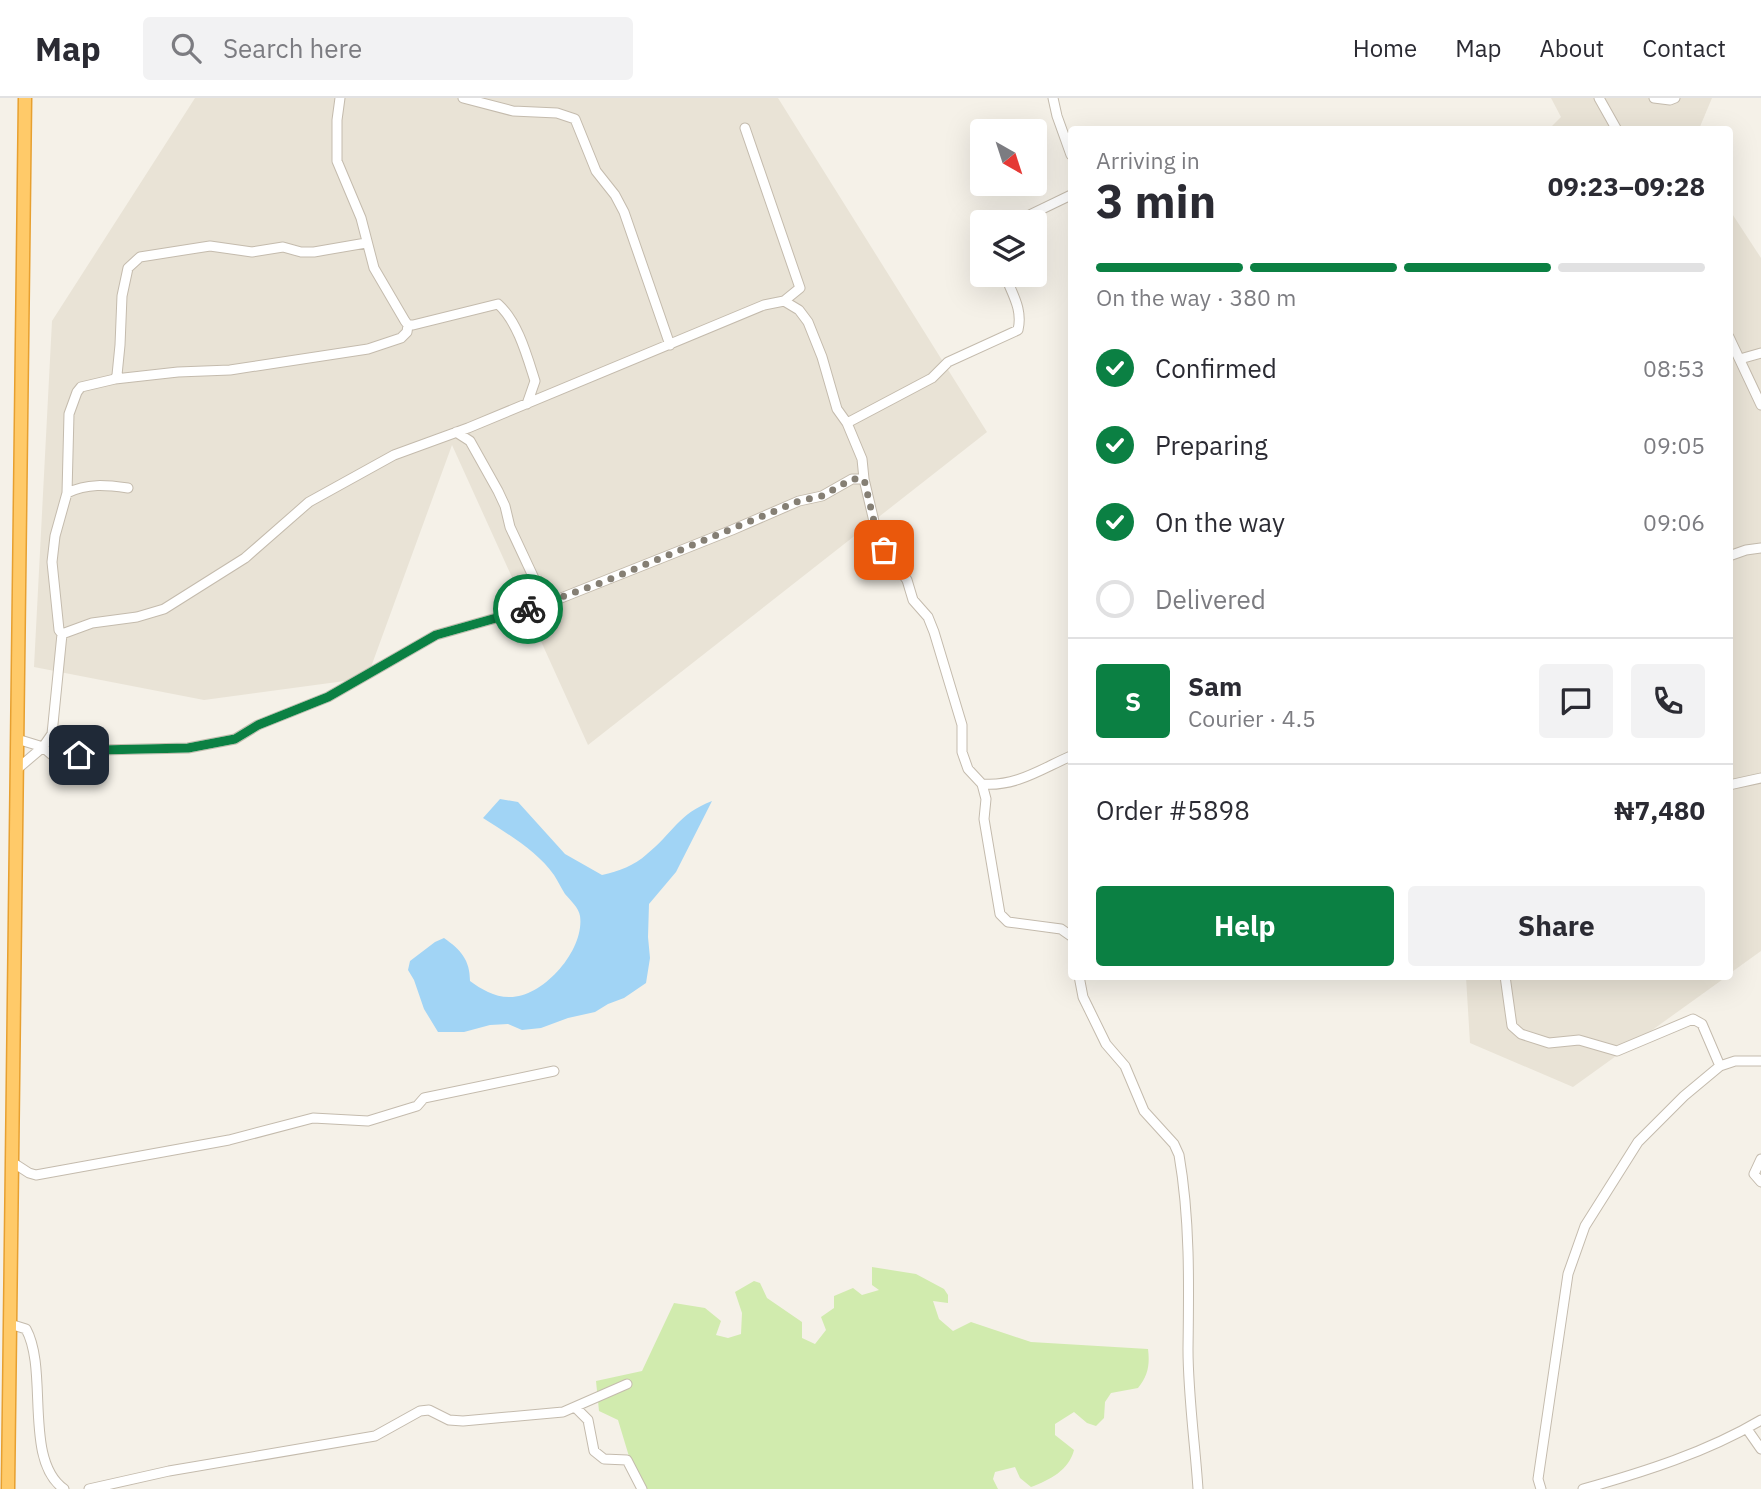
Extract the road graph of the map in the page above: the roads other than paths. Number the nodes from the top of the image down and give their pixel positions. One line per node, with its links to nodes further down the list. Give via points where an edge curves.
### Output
1 (25, 98): 33 (highway)
2 (340, 98): 13 (street, via 337,161)
3 (463, 98): 17 (street, via 513,111 557,113 575,119 596,171 624,212)
4 (1053, 98): 10 (street)
5 (1599, 98): 8 (street)
6 (1654, 98): 7 (street)
7 (1675, 98)
8 (1615, 126)
9 (745, 128): 15 (street, via 800,288)
10 (1068, 147)
11 (1068, 196): 12 (street)
12 (1040, 210)
13 (366, 243): 16 (street, via 374,268); 21 (street, via 314,252 283,247 252,252 210,246 140,257 128,268 121,296)
14 (1009, 287): 24 (street, via 1021,318 1018,330 948,362 932,378)
15 (784, 301): 17 (street); 24 (street, via 807,322 837,410)
16 (408, 325): 21 (street, via 401,338 369,349 230,370); 22 (street, via 498,304 512,324 535,381)
17 (670, 345): 22 (street)
18 (1733, 345): 20 (street)
19 (1761, 353): 20 (street)
20 (1740, 359): 23 (street)
21 (115, 379): 28 (street, via 77,392 69,414)
22 (527, 404): 25 (street)
23 (1761, 404)
24 (847, 423): 26 (street, via 862,459)
25 (456, 432): 31 (street, via 470,441 498,491); 32 (street, via 394,455 309,502 245,558 164,610 92,623)
26 (864, 479): 31 (street, via 852,479 822,496 799,501); 38 (street, via 884,550 907,580 913,600 934,632 962,725 962,752 968,769)
27 (128, 488): 28 (street, via 103,484)
28 (67, 493): 32 (street, via 52,562)
29 (1761, 548): 30 (street)
30 (1733, 555)
31 (546, 604): 34 (street, via 436,635 328,697 235,739 188,748 100,750 68,756 51,754)
32 (62, 634): 34 (street, via 52,734)
33 (17, 740): 34 (street); 36 (highway)
34 (43, 747): 36 (street)
35 (1068, 758): 38 (street, via 1026,778)
36 (16, 770): 47 (highway)
37 (1761, 778): 39 (street)
38 (982, 784): 40 (street, via 1000,914 1007,922)
39 (1733, 784)
40 (1068, 934)
41 (1080, 980): 59 (street, via 1106,1044 1125,1066 1144,1111 1179,1155)
42 (1506, 980): 44 (street, via 1512,1026 1521,1034 1549,1042 1579,1040 1617,1051 1693,1019 1702,1024)
43 (1761, 1061): 44 (street)
44 (1720, 1066): 60 (street, via 1638,1142 1585,1226 1568,1274 1538,1479)
45 (554, 1071): 47 (street, via 424,1098 417,1106 368,1121 313,1118 229,1140 36,1175)
46 (1761, 1159): 48 (street, via 1754,1174)
47 (12, 1162): 49 (highway)
48 (1761, 1182)
49 (10, 1324): 55 (highway); 56 (street, via 26,1329 30,1338 42,1455 45,1467)
50 (627, 1384): 51 (street)
51 (576, 1408): 57 (street, via 463,1421 420,1411 375,1436); 58 (street, via 588,1420 594,1451 604,1459 627,1460)
52 (1761, 1420): 53 (street)
53 (1746, 1429): 54 (street); 61 (street, via 1665,1464)
54 (1761, 1449)
55 (8, 1489)
56 (64, 1489)
57 (89, 1489)
58 (642, 1489)
59 (1198, 1489)
60 (1541, 1489)
61 (1583, 1489)

